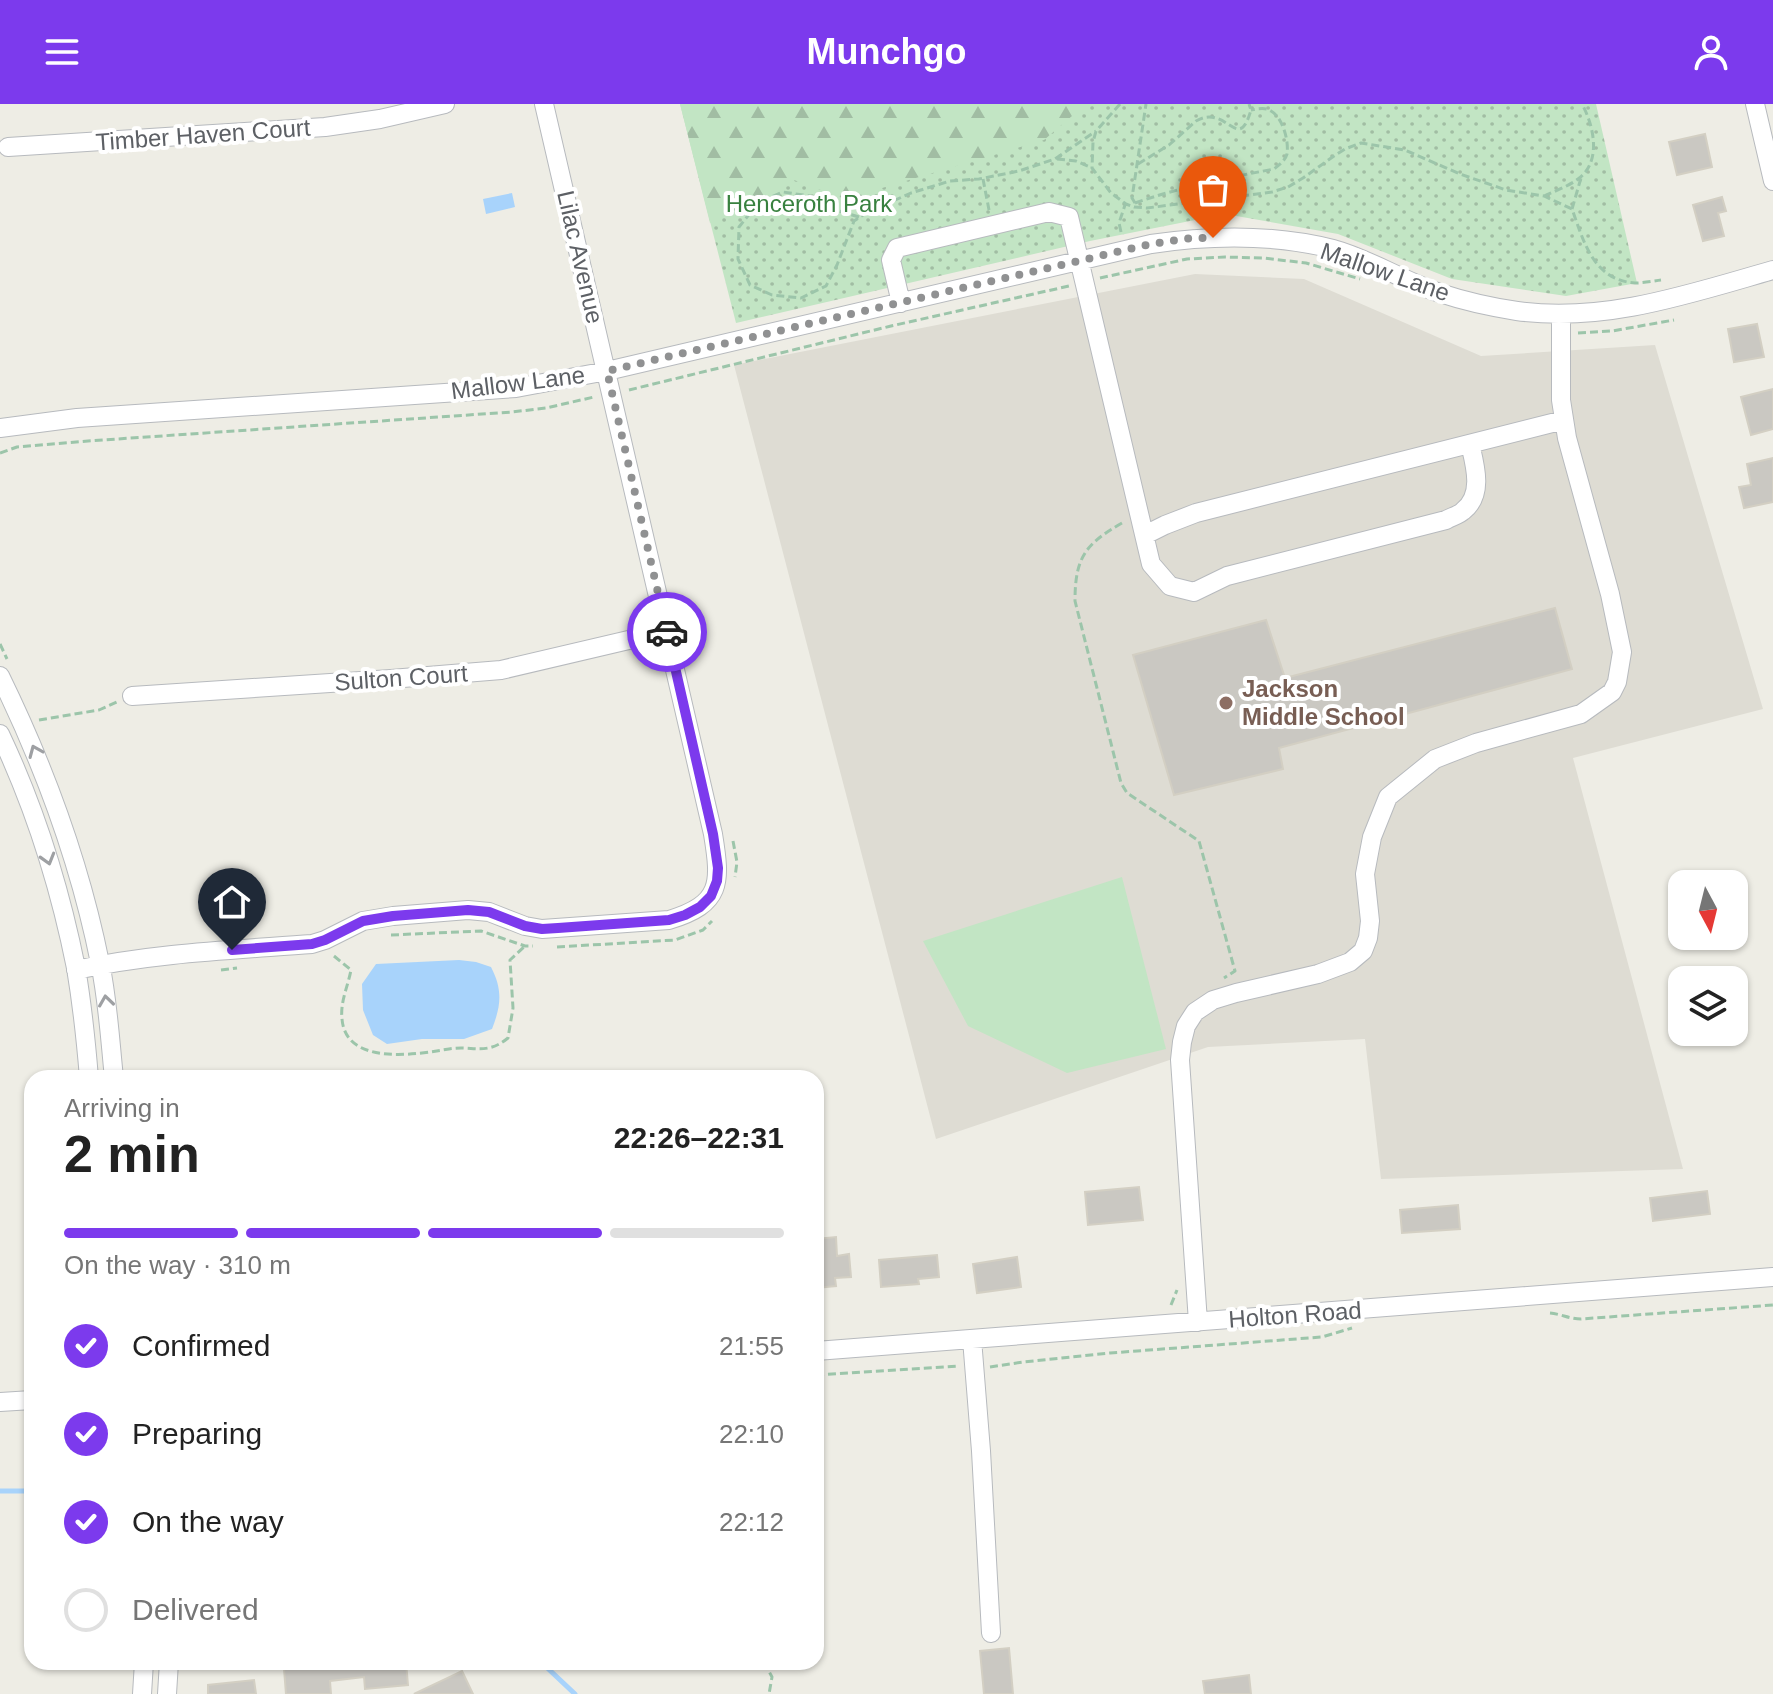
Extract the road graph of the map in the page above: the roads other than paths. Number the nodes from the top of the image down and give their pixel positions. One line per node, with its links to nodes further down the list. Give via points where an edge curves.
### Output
1 (445, 104): 4 (street, Timber Haven Court, via 325,127)
2 (544, 104): 10 (street, Lilac Avenue)
3 (1755, 104): 5 (street)
4 (8, 147)
5 (1773, 181)
6 (1079, 261): 8 (street, Mallow Lane); 8 (street, via 1069,217 1049,212 897,248 891,260); 9 (street, Mallow Lane, via 1191,238 1276,240 1333,249 1440,293); 14 (street)
7 (1773, 270): 9 (street, Mallow Lane)
8 (901, 303): 10 (street, Mallow Lane)
9 (1561, 323): 11 (street)
10 (607, 371): 12 (street, Mallow Lane, via 516,388 77,418); 15 (street, Lilac Avenue)
11 (1564, 420): 13 (street); 24 (street, via 1622,652 1617,682 1612,692 1581,714 1435,759 1388,797 1365,874 1368,938 1350,962 1213,1000 1195,1012 1186,1026 1180,1060)
12 (0, 428)
13 (1470, 444): 14 (street, via 1165,525); 14 (street, via 1476,492 1465,511 1227,576 1194,592 1170,586 1151,564)
14 (1143, 526)
15 (667, 631): 17 (street, Sulton Court, via 501,670); 19 (street, Lilac Avenue, via 718,868 711,896 700,907 669,920 542,929 468,910 393,916 363,921 312,944)
16 (0, 676): 19 (street, one-way to 16, via 54,798)
17 (132, 696)
18 (0, 734): 20 (street, one-way to 20, via 42,837)
19 (101, 965): 20 (street, Lilac Avenue); 22 (street, one-way to 19)
20 (76, 970): 21 (street)
21 (88, 1070)
22 (113, 1070)
23 (1773, 1277): 24 (street, Holton Road)
24 (1198, 1322): 25 (street, Holton Road)
25 (972, 1339): 26 (street, Holton Road); 29 (street)
26 (824, 1350)
27 (24, 1400): 28 (street)
28 (0, 1402)
29 (991, 1633)
30 (144, 1670): 32 (street)
31 (168, 1670): 33 (street)
32 (142, 1694)
33 (167, 1694)

